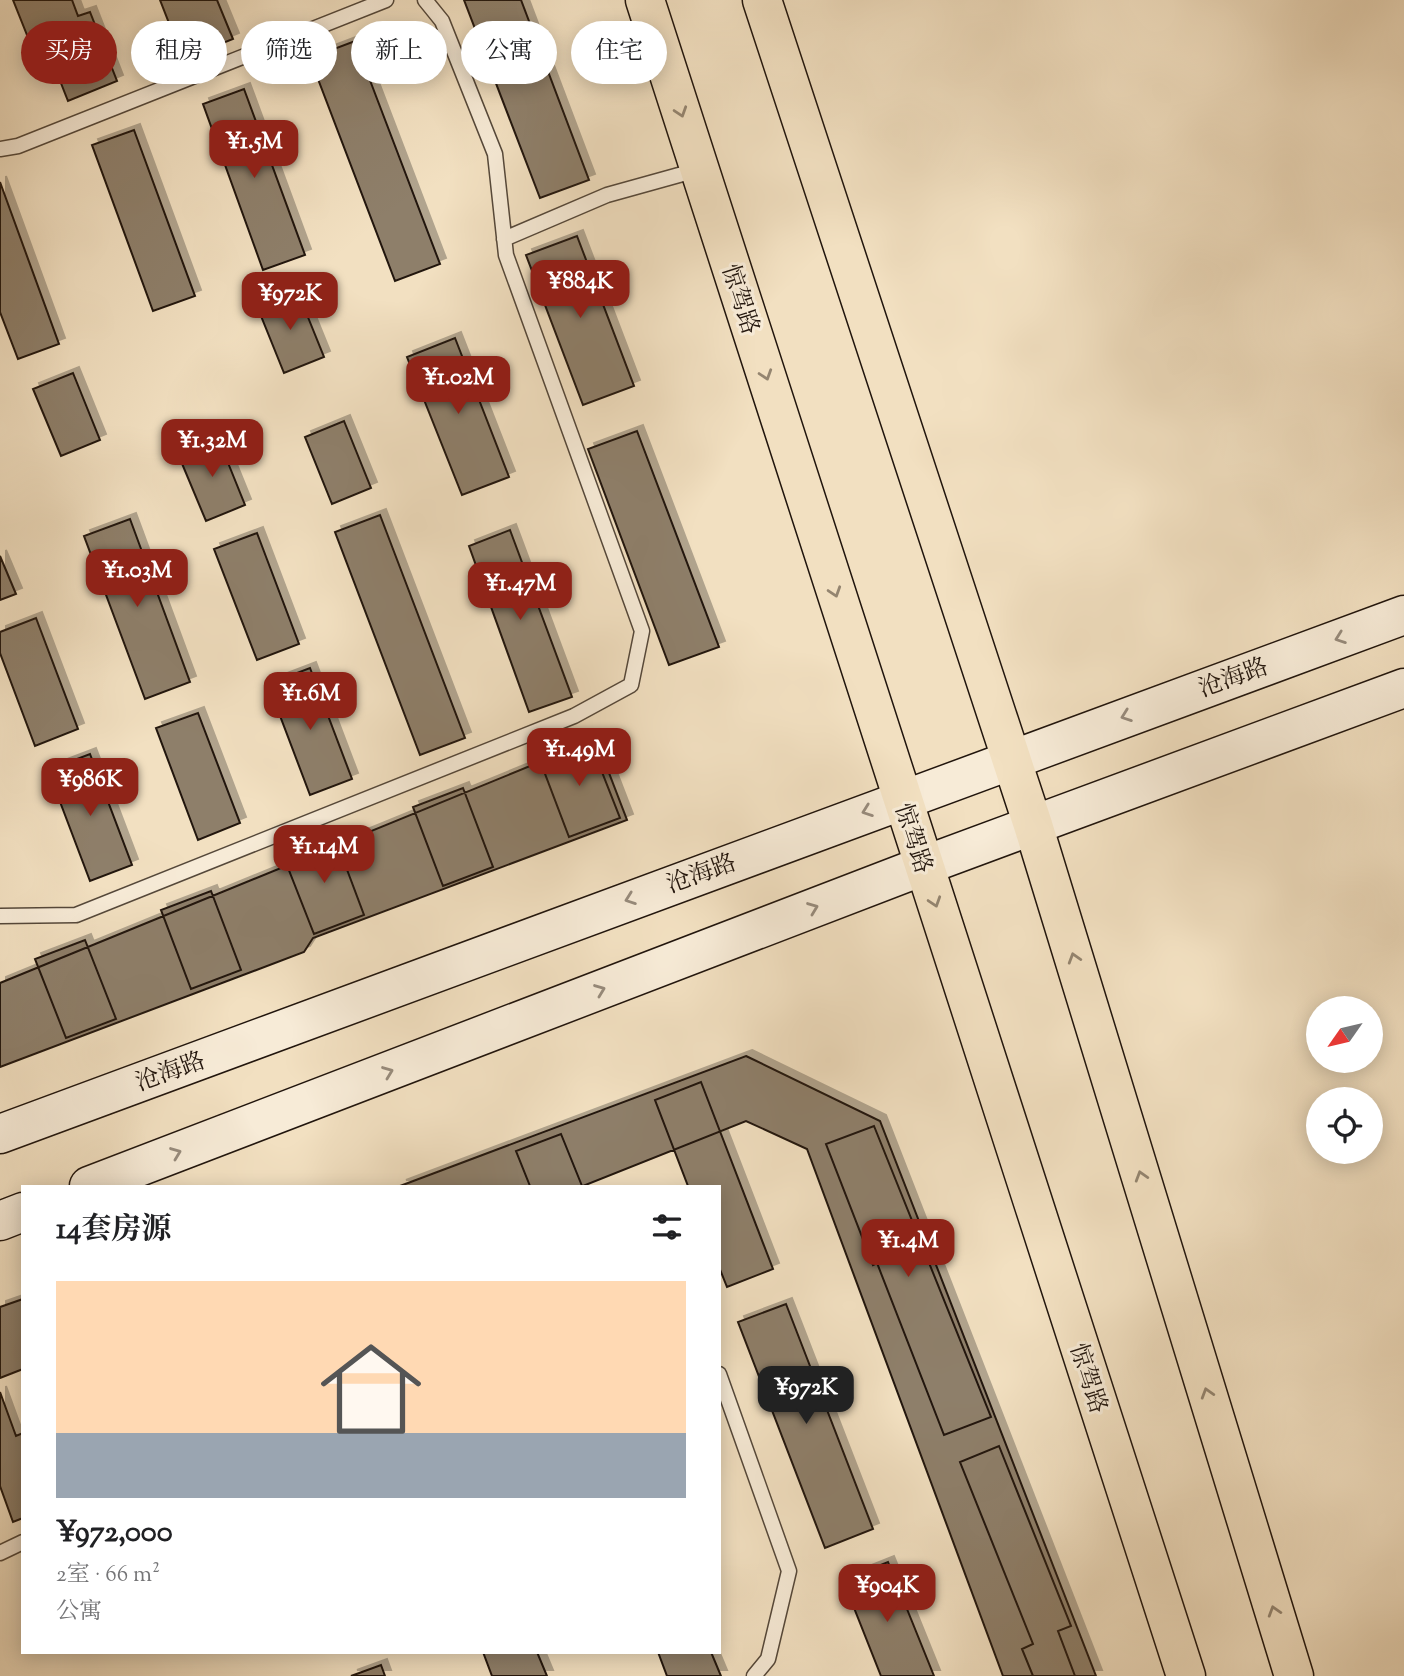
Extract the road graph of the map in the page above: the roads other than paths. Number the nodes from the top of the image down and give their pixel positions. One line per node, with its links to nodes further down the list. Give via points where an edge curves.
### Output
1 (386, 0): 5 (lane, via 18,146)
2 (425, 0): 7 (lane, via 442,21 495,154)
3 (646, 0): 6 (main road, 惊驾路, one-way to 6)
4 (762, 0): 10 (main road)
5 (0, 149)
6 (699, 169): 7 (lane, via 607,195); 11 (main road, 惊驾路, one-way to 11)
7 (504, 239): 14 (lane, via 642,631 631,685 574,716 76,915)
8 (1404, 615): 10 (main road, 沧海路, one-way to 10)
9 (1404, 688): 12 (main road)
10 (1011, 758): 11 (main road, 沧海路); 12 (main road)
11 (901, 799): 13 (main road, 惊驾路); 15 (main road, 沧海路, one-way to 15)
12 (1033, 825): 13 (main road); 24 (main road, one-way to 12)
13 (923, 866): 16 (main road, one-way to 13); 23 (main road, 惊驾路, one-way to 23)
14 (0, 916)
15 (0, 1134)
16 (92, 1185)
17 (21, 1213): 18 (main road)
18 (0, 1221)
19 (721, 1380): 22 (lane, via 789,1571 768,1659)
20 (21, 1543): 21 (lane)
21 (0, 1553)
22 (754, 1676)
23 (1186, 1676)
24 (1294, 1676)

